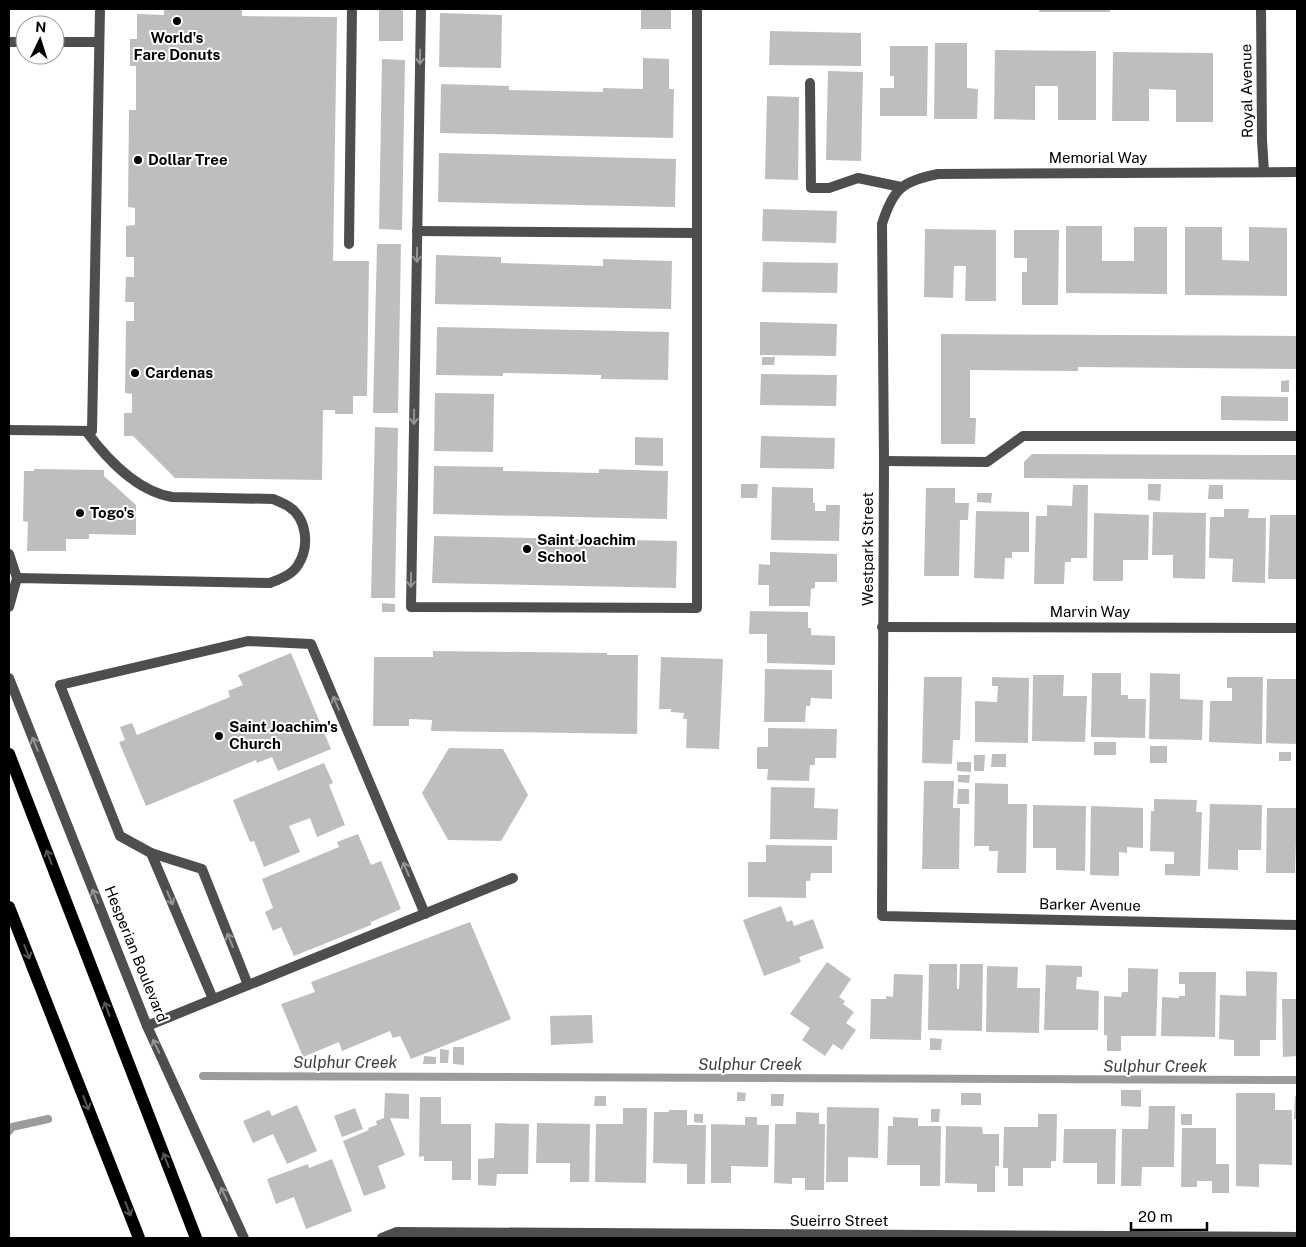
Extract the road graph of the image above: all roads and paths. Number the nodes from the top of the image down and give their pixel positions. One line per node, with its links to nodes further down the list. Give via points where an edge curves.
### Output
1 (100, 9): 7 (street)
2 (352, 9): 14 (street)
3 (421, 9): 12 (street, one-way to 12)
4 (697, 9): 13 (street)
5 (1261, 9): 9 (street, Royal Avenue)
6 (65, 42): 7 (street)
7 (99, 42): 16 (street, via 92,430)
8 (810, 83): 11 (street, via 810,188 829,188 858,178)
9 (1264, 172): 10 (street, Memorial Way); 11 (street, Memorial Way, via 938,174 917,178)
10 (1297, 172)
11 (901, 187): 18 (street, Westpark Street, via 889,203 882,224)
12 (417, 231): 13 (street); 13 (street, one-way to 13, via 411,607 697,608)
13 (697, 234)
14 (349, 244)
15 (9, 430): 16 (street)
16 (86, 431): 20 (street, via 112,462 146,490 158,495 273,499 288,506 300,519 306,534 305,551 298,566 285,577 270,583)
17 (1297, 436): 18 (street, via 1023,436 987,462)
18 (884, 461): 22 (street, Westpark Street)
19 (9, 554): 20 (street)
20 (17, 578): 21 (street)
21 (9, 607)
22 (882, 627): 23 (street, Marvin Way); 30 (street, Westpark Street)
23 (1297, 628)
24 (9, 678): 34 (street, Hesperian Boulevard, one-way to 24)
25 (9, 754): 38 (main road, one-way to 25)
26 (151, 853): 29 (street, one-way to 26, via 311,644 248,641 60,685 120,836); 32 (street, one-way to 26, via 202,869); 33 (street, one-way to 33)
27 (513, 878): 29 (street)
28 (9, 907): 37 (main road, one-way to 37)
29 (425, 914): 32 (street)
30 (882, 916): 31 (street, Barker Avenue)
31 (1297, 925)
32 (248, 985): 33 (street)
33 (212, 999): 34 (street)
34 (147, 1026): 39 (street, Hesperian Boulevard, one-way to 34)
35 (884, 1237): 40 (street, Sueirro Street, via 397,1232); 41 (street, Sueirro Street)
36 (1297, 1237): 41 (street, Sueirro Street)
37 (139, 1238)
38 (196, 1238)
39 (244, 1238)
40 (382, 1238)
41 (1148, 1238)

